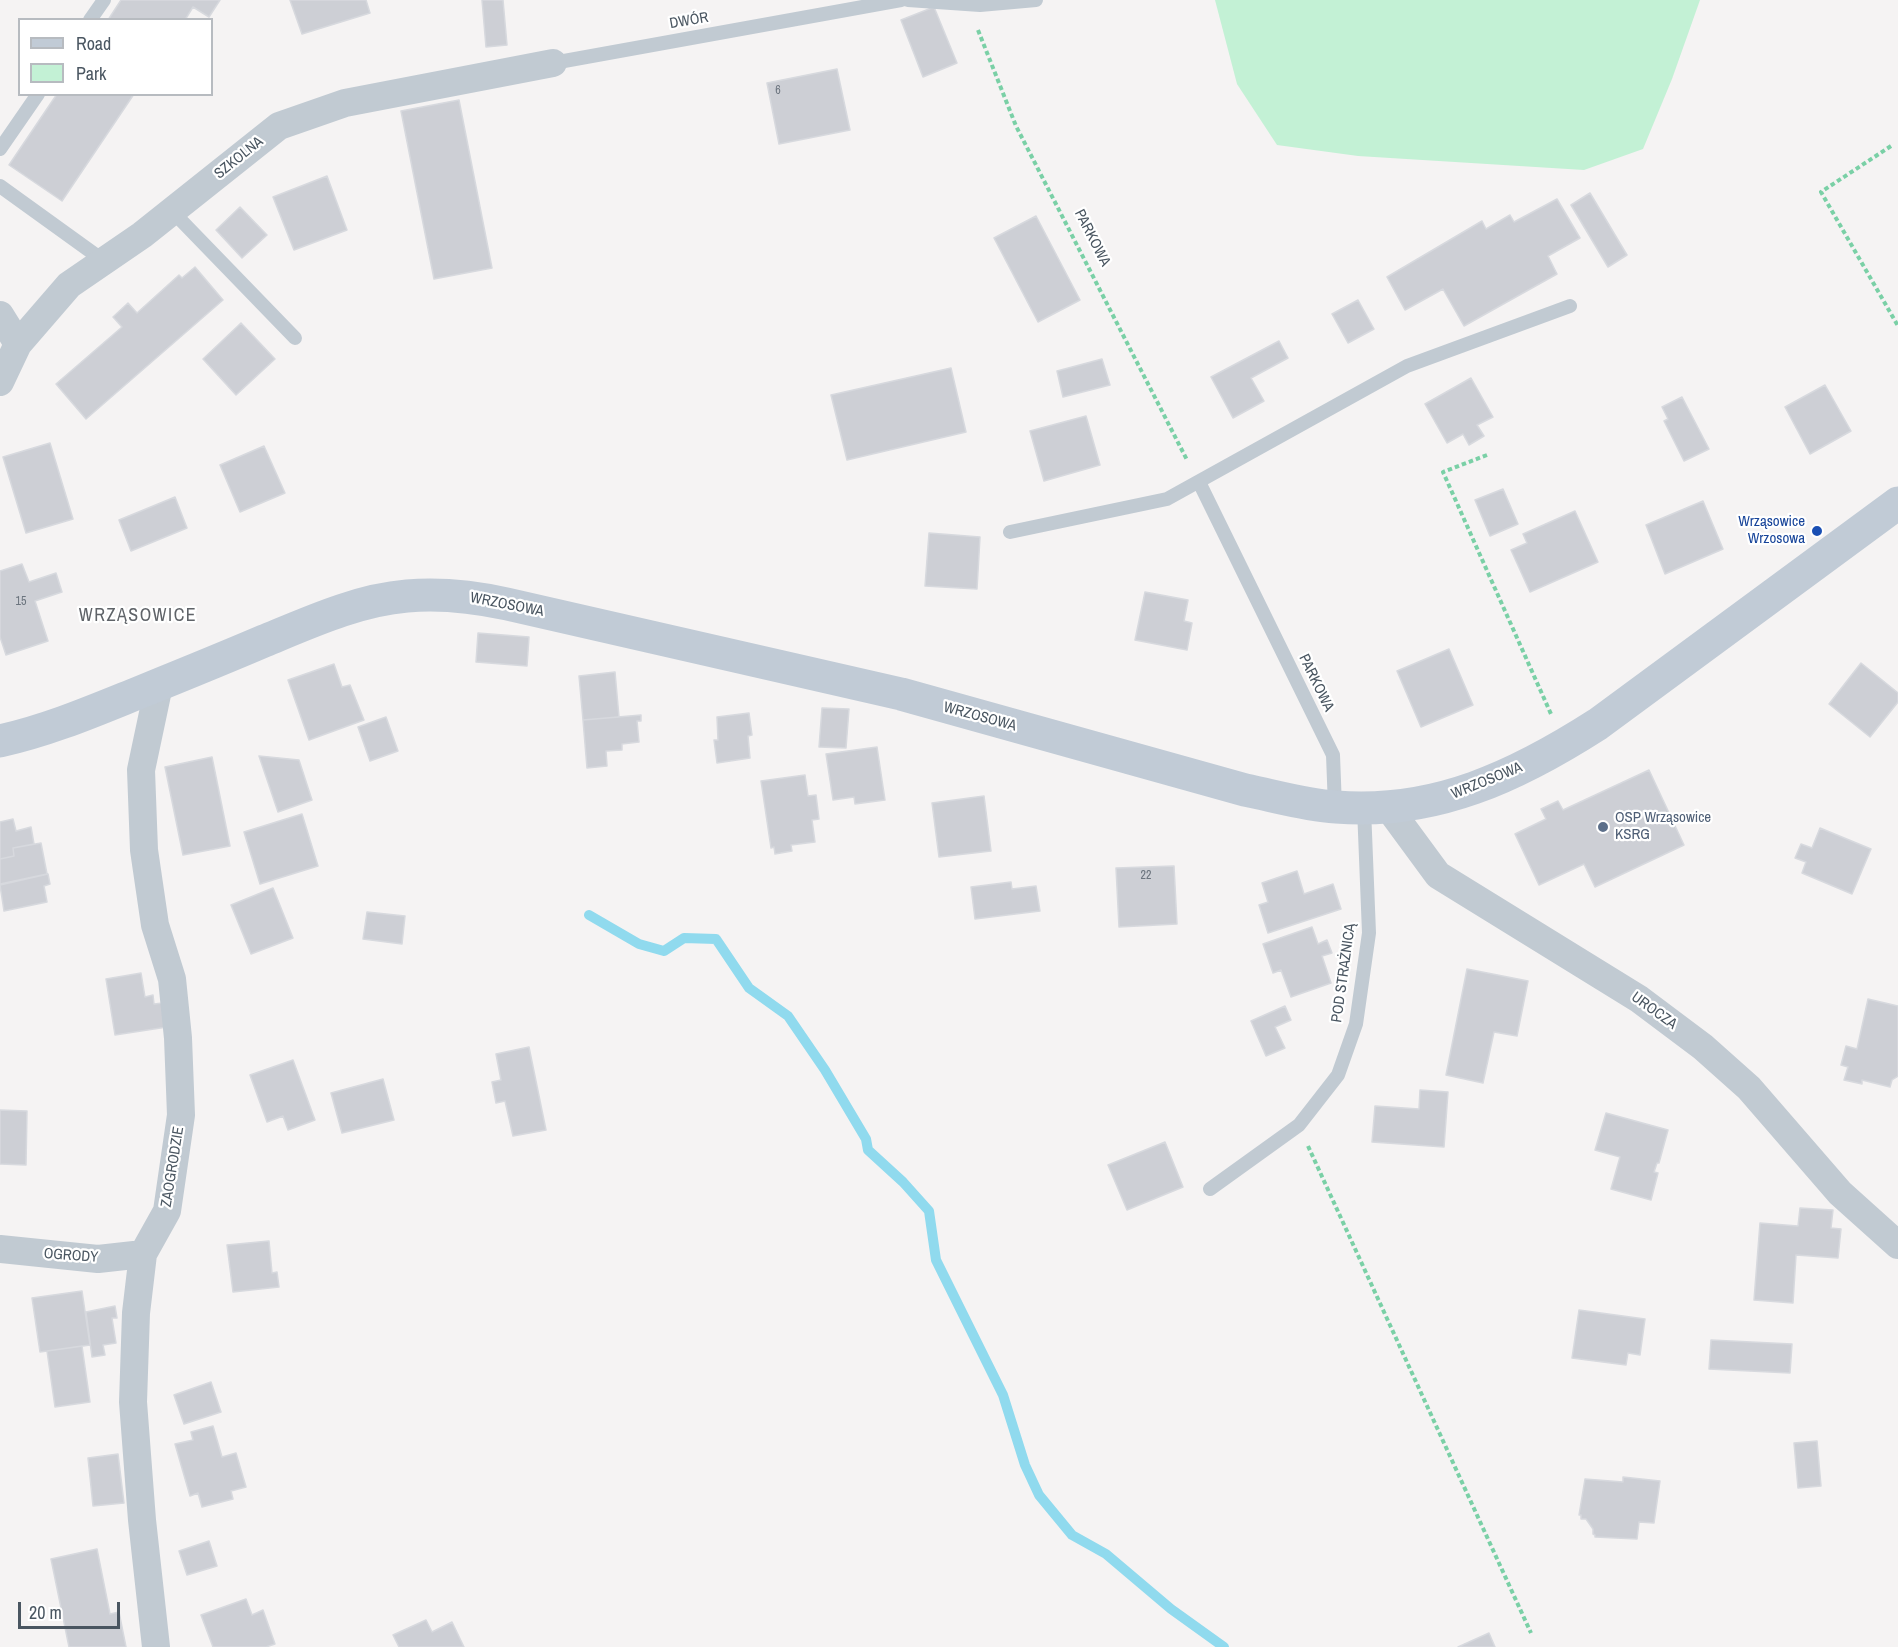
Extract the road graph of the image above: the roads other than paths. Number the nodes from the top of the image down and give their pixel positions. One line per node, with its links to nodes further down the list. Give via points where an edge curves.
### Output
1 (104, 0): 5 (lane)
2 (901, 0): 6 (lane, DWÓR)
3 (908, 0): 4 (lane, via 980,5)
4 (1036, 0)
5 (91, 18)
6 (554, 63): 10 (street, SZKOLNA, via 345,103 279,126)
7 (37, 96): 8 (lane)
8 (0, 150)
9 (0, 186): 11 (lane)
10 (172, 211): 11 (street, SZKOLNA); 14 (lane)
11 (104, 261): 15 (street, SZKOLNA, via 69,285)
12 (1570, 306): 17 (lane, via 1407,366)
13 (0, 315): 15 (street)
14 (295, 338)
15 (18, 344): 16 (street, SZKOLNA)
16 (0, 382)
17 (1199, 482): 19 (lane, via 1167,498); 22 (lane, PARKOWA, via 1332,755)
18 (1898, 503): 22 (street, WRZOSOWA, via 1598,724 1558,749 1466,792 1417,804)
19 (1010, 532)
20 (159, 685): 21 (street, WRZOSOWA, via 58,725); 22 (street, WRZOSOWA, via 356,606 406,596 485,599 901,694 1245,790); 26 (street, ZAOGRODZIE, via 141,770 144,850 155,925 172,979 181,1115 167,1211)
21 (0, 741)
22 (1362, 807): 23 (lane, POD STRAŻNICĄ, via 1369,933 1356,1024 1338,1074 1299,1125); 24 (street, UROCZA, via 1438,874 1639,999 1703,1047 1749,1088 1840,1192)
23 (1210, 1190)
24 (1898, 1245)
25 (0, 1249): 26 (street, OGRODY, via 98,1259)
26 (143, 1254): 27 (street, ZAOGRODZIE, via 136,1313 133,1402)
27 (156, 1647)

